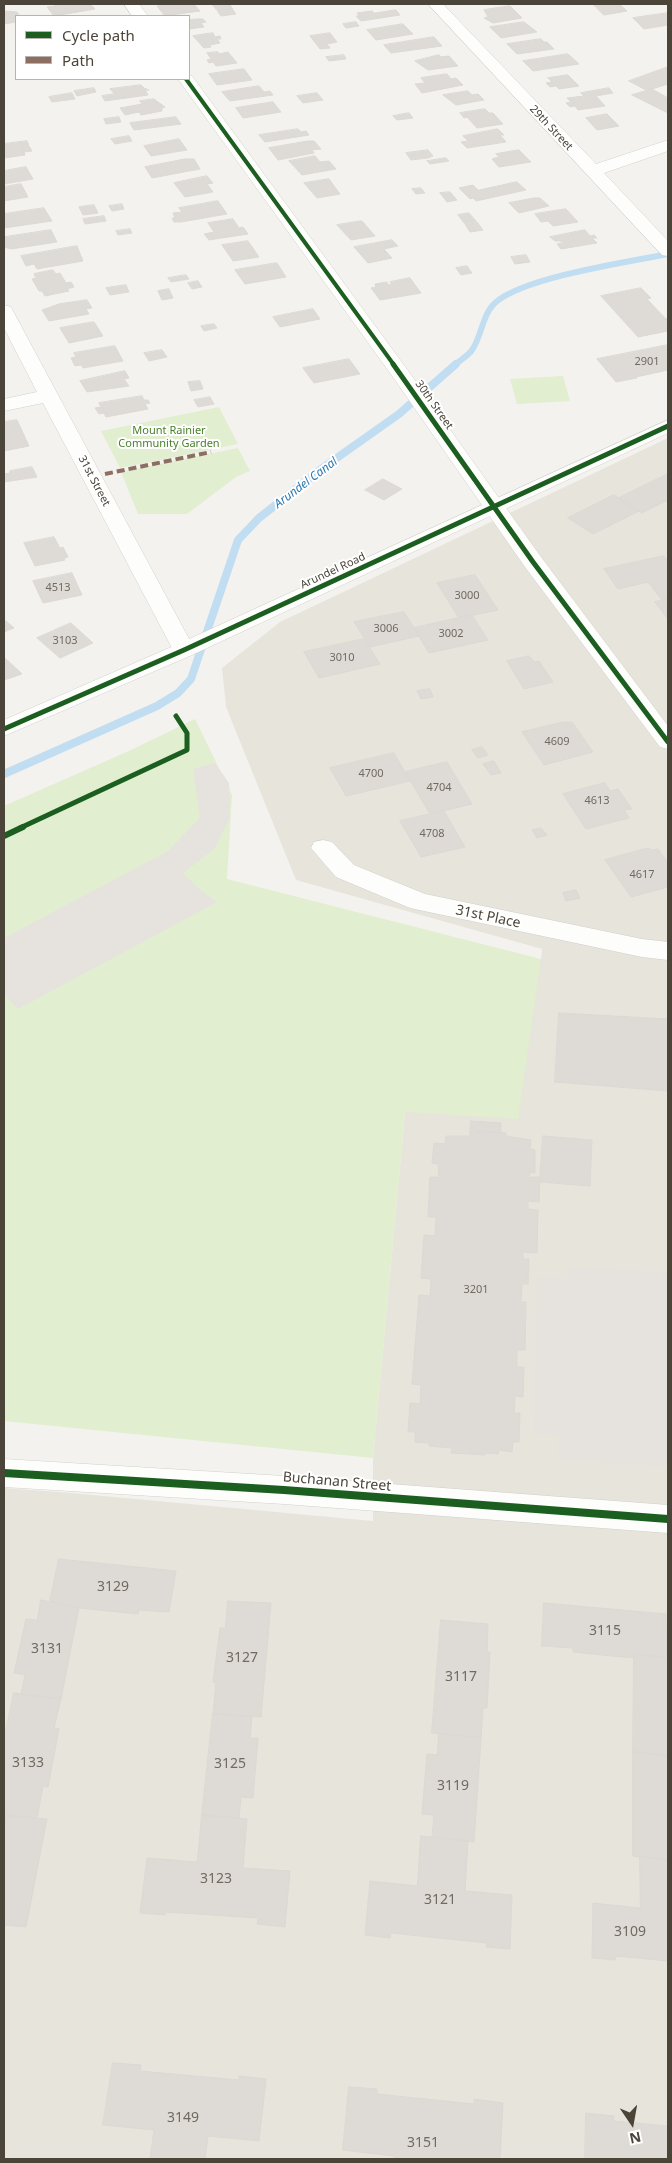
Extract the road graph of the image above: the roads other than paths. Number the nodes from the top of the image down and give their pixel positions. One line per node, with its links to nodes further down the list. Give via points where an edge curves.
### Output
1 (131, 4): 3 (street)
2 (435, 4): 6 (street, 29th Street)
3 (139, 15)
4 (187, 80): 12 (street, 30th Street)
5 (668, 145): 6 (street)
6 (592, 171): 7 (street, 29th Street)
7 (665, 247)
8 (4, 311): 9 (street, 31st Street)
9 (49, 396): 10 (street); 13 (street, 31st Street)
10 (4, 405)
11 (668, 426): 12 (street, Arundel Road)
12 (494, 508): 13 (street, Arundel Road); 15 (street, 30th Street)
13 (184, 650): 14 (street, Arundel Road)
14 (4, 729)
15 (668, 742)
16 (323, 848): 17 (street, 31st Place, via 345,871 419,902)
17 (668, 951)
18 (4, 1472): 19 (street, Buchanan Street)
19 (668, 1519)

